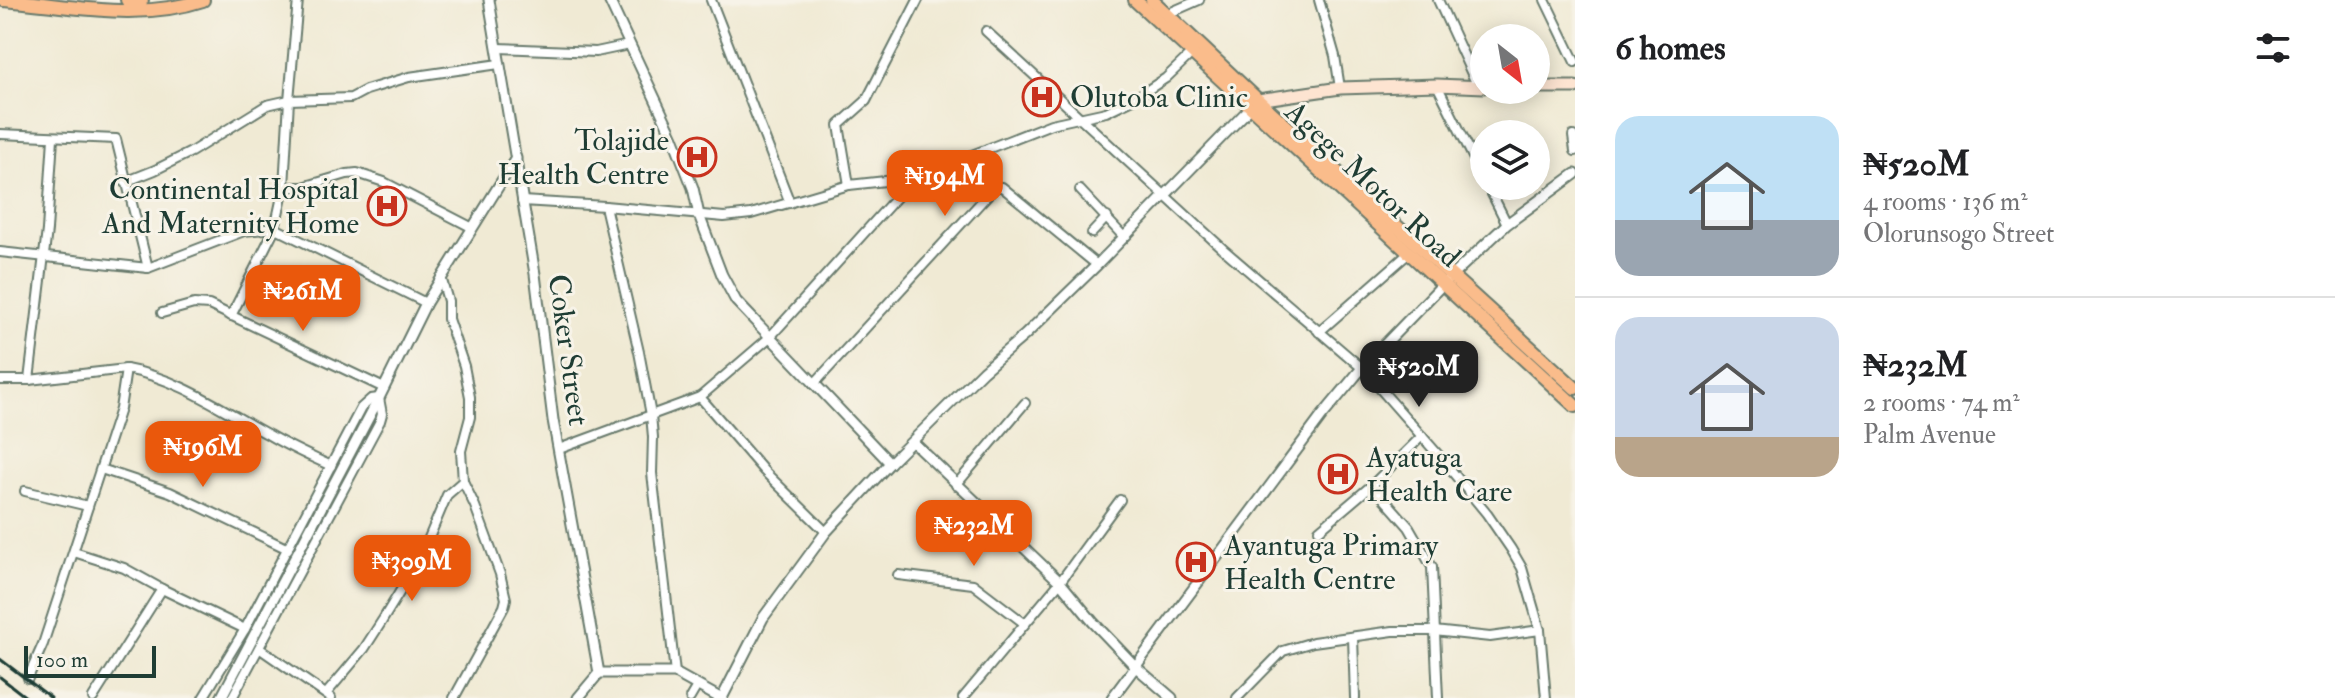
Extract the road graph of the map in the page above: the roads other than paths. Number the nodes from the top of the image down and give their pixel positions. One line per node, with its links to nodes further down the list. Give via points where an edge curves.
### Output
1 (3, 0): 5 (highway, via 143,12)
2 (127, 0): 3 (highway)
3 (135, 0): 4 (highway)
4 (142, 0)
5 (203, 0)
6 (298, 0): 30 (street)
7 (489, 0): 20 (street, Coker Street)
8 (609, 0): 19 (street)
9 (711, 0): 48 (street)
10 (918, 0): 42 (street, via 866,101 839,125)
11 (1135, 0): 21 (highway, Agege Motor Road)
12 (1152, 0): 17 (highway, Agege Motor Road)
13 (1199, 0): 17 (street)
14 (1319, 0): 29 (street)
15 (1438, 0): 24 (street)
16 (1545, 0): 22 (street)
17 (1167, 14): 31 (highway, Agege Motor Road)
18 (986, 31): 32 (street)
19 (629, 45): 20 (street, via 596,52); 50 (street, via 673,137)
20 (498, 48): 23 (street, Coker Street)
21 (1193, 52): 31 (highway, Agege Motor Road); 32 (street, via 1137,97)
22 (1575, 62)
23 (499, 64): 30 (street, via 409,77 351,98); 38 (street, Coker Street)
24 (1470, 65)
25 (1437, 85): 26 (main road); 29 (main road); 36 (street)
26 (1470, 86)
27 (1550, 87): 28 (main road)
28 (1575, 87)
29 (1340, 88): 31 (main road)
30 (289, 100): 41 (street, via 267,105 191,152); 43 (street)
31 (1255, 103): 45 (street); 58 (highway, Agege Motor Road); 63 (highway, Agege Motor Road)
32 (1079, 119): 40 (street, via 1051,124); 45 (street)
33 (0, 134): 35 (street)
34 (1573, 136): 37 (street)
35 (53, 138): 41 (street, via 116,139); 59 (street)
36 (1470, 151)
37 (1575, 151)
38 (516, 158): 47 (street, Coker Street); 53 (street)
39 (1575, 174): 52 (street)
40 (913, 178): 42 (street); 68 (street)
41 (125, 182): 61 (street)
42 (849, 185): 48 (street)
43 (284, 187): 53 (street, via 357,173); 54 (street)
44 (1080, 190): 51 (street)
45 (1165, 196): 56 (street); 67 (street)
46 (1495, 200): 52 (street)
47 (522, 201): 49 (street); 83 (street, Coker Street)
48 (790, 203): 50 (street, via 751,214)
49 (605, 206): 50 (street); 80 (street)
50 (699, 215): 68 (street, via 736,301)
51 (1107, 217): 55 (street); 56 (street)
52 (1507, 224): 63 (street)
53 (471, 227): 62 (street)
54 (275, 228): 61 (street, via 244,231); 64 (street); 66 (street)
55 (1092, 233)
56 (1124, 237): 60 (street)
57 (0, 252): 59 (street)
58 (1409, 253): 63 (highway, Agege Motor Road); 67 (street)
59 (43, 256): 61 (street); 72 (street)
60 (1097, 265): 73 (street, via 1002,187 995,187); 82 (street)
61 (148, 268)
62 (441, 277): 64 (street); 87 (street, via 470,397 461,451)
63 (1447, 280): 69 (street); 75 (highway, Agege Motor Road); 79 (highway, Agege Motor Road)
64 (426, 303): 74 (street)
65 (162, 313): 66 (street, via 194,304)
66 (231, 316): 74 (street)
67 (1319, 332): 69 (street)
68 (770, 337): 73 (street); 76 (street)
69 (1362, 368): 81 (street); 106 (street)
70 (126, 369): 72 (street); 85 (street, via 193,393); 86 (street)
71 (0, 380): 72 (street)
72 (29, 380)
73 (814, 384): 84 (street)
74 (384, 388): 77 (street)
75 (1575, 388)
76 (700, 397): 80 (street); 94 (street)
77 (376, 403): 85 (street, via 371,399 361,408); 105 (street, via 380,421); 114 (street)
78 (1025, 403): 88 (street)
79 (1575, 406)
80 (651, 415): 83 (street); 108 (street, via 652,473)
81 (1422, 436): 89 (street); 102 (street, via 1511,549 1527,581)
82 (913, 442): 84 (street); 88 (street)
83 (559, 449): 107 (street, Coker Street)
84 (890, 463): 94 (street)
85 (331, 466): 95 (street)
86 (101, 469): 92 (street); 95 (street, via 170,492)
87 (463, 481): 111 (street, via 447,495 421,557); 116 (street, via 506,599)
88 (956, 485): 98 (street)
89 (1372, 485): 93 (street); 103 (street, via 1409,527 1432,567)
90 (25, 491): 92 (street)
91 (1120, 500): 98 (street)
92 (88, 506): 96 (street)
93 (1319, 530)
94 (826, 532): 119 (street, via 763,618)
95 (288, 549): 101 (street)
96 (74, 552): 99 (street, via 124,568); 109 (street)
97 (898, 575): 100 (street, via 973,584)
98 (1060, 582): 100 (street); 106 (street)
99 (162, 589): 101 (street); 112 (street)
100 (1024, 623): 120 (street)
101 (245, 629): 113 (street)
102 (1540, 630): 103 (street, via 1490,637); 126 (street)
103 (1434, 631): 104 (street); 125 (street)
104 (1353, 637): 123 (street, via 1283,651); 124 (street)
105 (259, 648): 111 (street); 115 (street)
106 (1136, 667): 121 (street); 122 (street)
107 (599, 673): 108 (street); 117 (street)
108 (675, 673): 110 (street)
109 (28, 678)
110 (697, 686): 118 (street); 119 (street)
111 (328, 696)
112 (93, 698)
113 (203, 698)
114 (221, 698)
115 (233, 698)
116 (454, 698)
117 (578, 698)
118 (690, 698)
119 (721, 698)
120 (963, 698)
121 (1112, 698)
122 (1172, 698)
123 (1237, 698)
124 (1355, 698)
125 (1438, 698)
126 (1546, 698)

